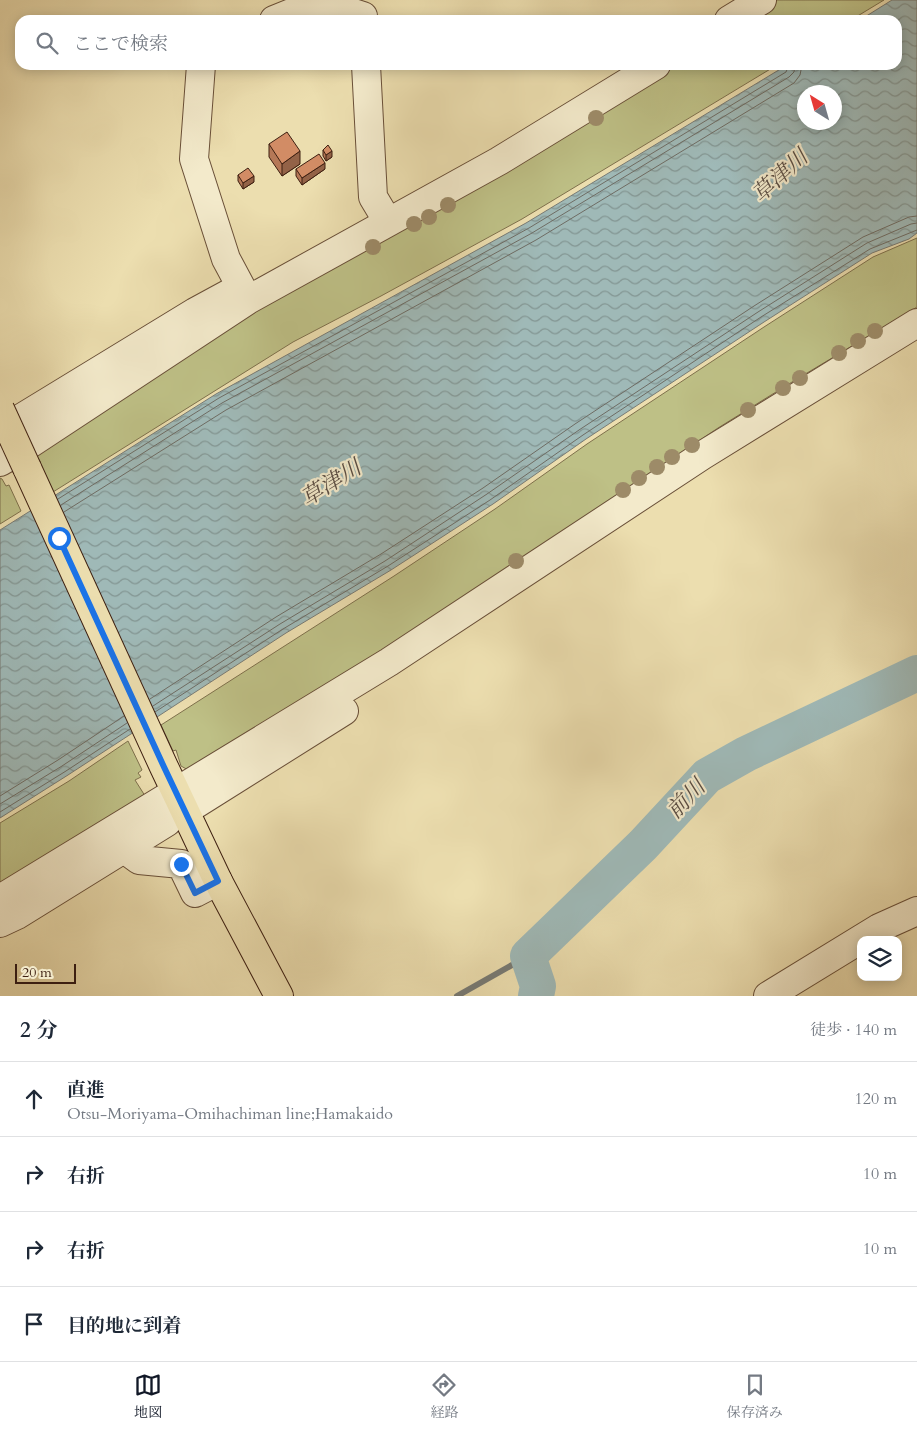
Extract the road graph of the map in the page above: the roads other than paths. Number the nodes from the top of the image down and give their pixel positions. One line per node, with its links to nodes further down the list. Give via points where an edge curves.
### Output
1 (740, 0): 5 (street)
2 (762, 0): 6 (street)
3 (363, 12): 4 (street, via 318,2)
4 (286, 15)
5 (716, 15)
6 (737, 15)
7 (201, 70): 12 (street, via 194,159)
8 (366, 70): 11 (street, via 374,197)
9 (627, 70): 11 (street, via 499,149)
10 (648, 70): 17 (street, via 499,161 248,300)
11 (382, 212): 12 (street)
12 (237, 290): 16 (street, via 195,312); 17 (street, via 194,324)
13 (917, 323): 18 (street, via 703,455)
14 (917, 338): 18 (street)
15 (0, 409): 17 (main road, bridge)
16 (0, 431)
17 (12, 449): 19 (main road, bridge, via 164,767)
18 (565, 556): 19 (street, via 466,621 389,662)
19 (186, 798): 22 (main road); 23 (street)
20 (167, 822): 21 (street)
21 (124, 849): 22 (street, via 139,860 181,864 195,893); 25 (street, via 17,916)
22 (218, 881): 26 (main road)
23 (0, 899)
24 (917, 910): 27 (street, via 879,928)
25 (0, 923)
26 (279, 996)
27 (768, 996)

